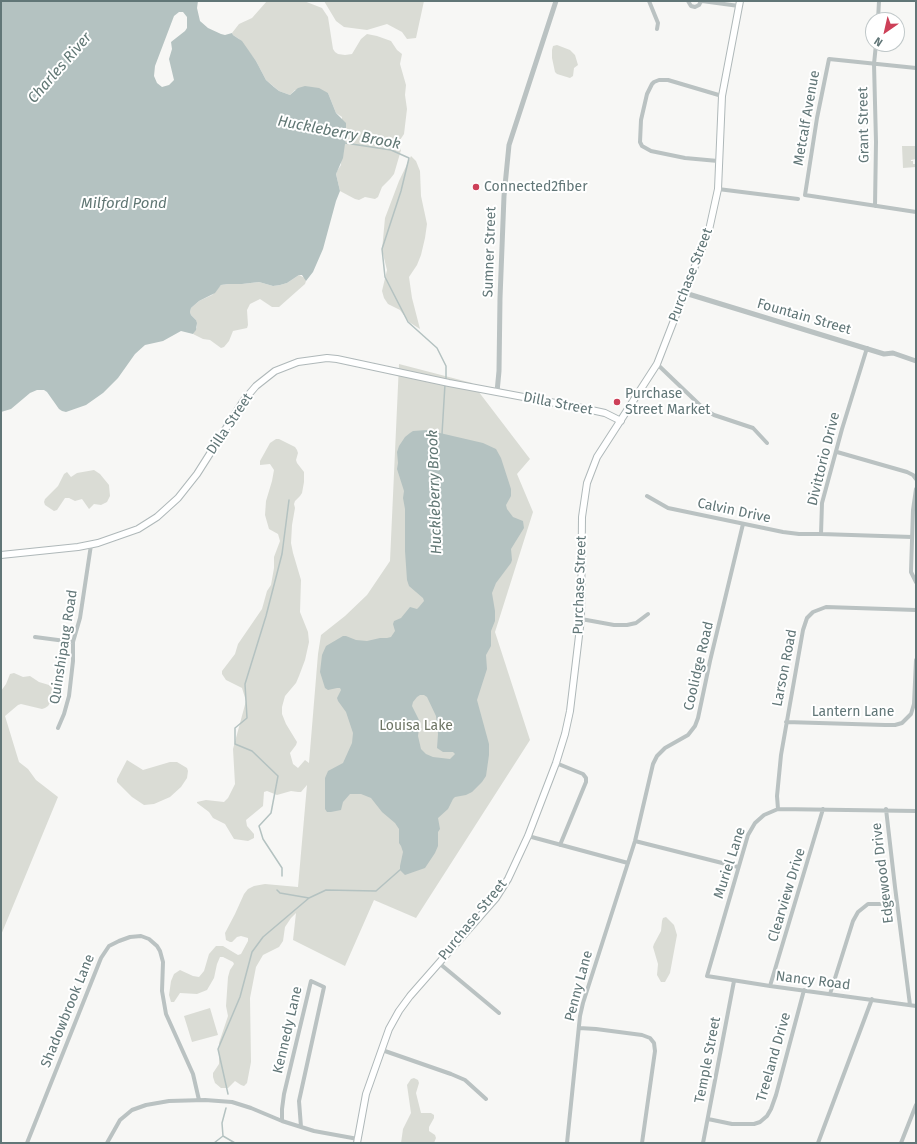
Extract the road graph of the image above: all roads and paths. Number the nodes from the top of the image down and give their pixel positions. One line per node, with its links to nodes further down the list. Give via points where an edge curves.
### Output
1 (556, 1): 22 (street, Sumner Street, via 509,145 504,193)
2 (649, 1): 8 (street, via 658,23)
3 (688, 1): 4 (street, via 695,7)
4 (702, 1): 6 (street)
5 (879, 1): 7 (street)
6 (740, 4): 12 (main road, Purchase Street)
7 (878, 12)
8 (656, 29)
9 (875, 52): 10 (street, Grant Street)
10 (874, 64): 11 (street, Metcalf Avenue); 16 (street, Grant Street); 16 (street, Metcalf Avenue, via 829,59 805,195)
11 (916, 68)
12 (722, 96): 13 (main road, Purchase Street); 13 (street, via 668,80 658,80 652,84 647,94 640,142 651,151)
13 (718, 161): 14 (main road, Purchase Street)
14 (718, 189): 15 (street); 18 (main road, Purchase Street, via 709,230)
15 (798, 199)
16 (875, 206): 17 (street)
17 (916, 212)
18 (685, 293): 19 (street, Fountain Street); 21 (main road, Purchase Street)
19 (867, 348): 20 (street, Fountain Street); 25 (street, Divittorio Drive)
20 (916, 361)
21 (657, 364): 23 (main road, Purchase Street); 24 (street, via 704,409 753,428)
22 (497, 392): 23 (main road, Dilla Street, via 605,413); 32 (main road, Dilla Street, via 327,358 298,362 275,371 256,386 244,400 197,474 171,506 138,529)
23 (621, 421): 37 (main road, Purchase Street, via 597,458 587,483 582,517)
24 (767, 443)
25 (836, 452): 26 (street, via 907,472); 30 (street, Divittorio Drive, via 822,503)
26 (916, 479)
27 (916, 489): 31 (street)
28 (647, 496): 29 (street, Calvin Drive, via 668,508)
29 (742, 524): 30 (street, Calvin Drive, via 788,533); 49 (street, Coolidge Road, via 698,718 688,734 665,748 654,760)
30 (821, 534): 31 (street)
31 (912, 537): 34 (street, via 911,572)
32 (91, 545): 33 (main road, Dilla Street); 39 (street, Quinshipaug Road, via 80,618)
33 (1, 555)
34 (916, 582)
35 (916, 610): 41 (street, Larson Road, via 826,607 810,614 803,630)
36 (648, 614): 37 (street, via 636,623 627,625)
37 (581, 619): 43 (main road, Purchase Street, via 566,734)
38 (35, 637): 39 (street)
39 (73, 642): 42 (street, Quinshipaug Road, via 74,661 69,696)
40 (916, 660): 41 (street, Lantern Lane, via 914,704 911,714 902,722 895,725)
41 (786, 722): 44 (street, Larson Road, via 778,783)
42 (58, 728)
43 (556, 762): 48 (main road, Purchase Street); 50 (street, via 583,774 586,778)
44 (778, 809): 45 (street, Muriel Lane); 52 (street, Muriel Lane, via 764,815 755,824 748,835)
45 (823, 809): 46 (street, Muriel Lane); 57 (street, Clearview Drive)
46 (886, 809): 47 (street, Muriel Lane); 53 (street, Edgewood Drive)
47 (916, 811)
48 (528, 836): 50 (street); 54 (main road, Purchase Street, via 496,898)
49 (635, 841): 51 (street, Coolidge Road); 52 (street)
50 (560, 846): 51 (street)
51 (628, 863): 64 (street, Penny Lane, via 583,1003)
52 (738, 868): 55 (street, Muriel Lane)
53 (897, 904): 59 (street, via 868,904 858,912); 61 (street, Edgewood Drive)
54 (439, 963): 63 (street); 65 (main road, Purchase Street, via 399,1011)
55 (707, 976): 56 (street, Nancy Road)
56 (734, 981): 57 (street, Nancy Road); 69 (street, Temple Street)
57 (770, 986): 58 (street, Nancy Road)
58 (804, 990): 59 (street, Nancy Road); 69 (street, Treeland Drive, via 776,1095 767,1116 754,1124 732,1124)
59 (830, 994): 60 (street, Nancy Road)
60 (872, 999): 61 (street, Nancy Road); 78 (street)
61 (910, 1005): 62 (street, Nancy Road)
62 (916, 1006)
63 (499, 1013)
64 (579, 1028): 75 (street, Penny Lane); 76 (street, via 645,1035 654,1043)
65 (382, 1050): 66 (street, via 465,1080); 72 (main road, Purchase Street, via 366,1094)
66 (486, 1099)
67 (199, 1100): 70 (street, via 237,1104); 73 (street, Shadowbrook Lane, via 193,1074 166,1014 160,951 149,939 141,936 130,937 110,946 101,958); 74 (street, via 161,1102 132,1110 120,1120)
68 (916, 1105): 79 (street)
69 (708, 1119): 77 (street, Temple Street)
70 (282, 1121): 71 (street); 71 (street, Kennedy Lane, via 284,1094 311,981 324,987 299,1101)
71 (301, 1127): 72 (street)
72 (358, 1141)
73 (28, 1143)
74 (107, 1143)
75 (567, 1143)
76 (642, 1143)
77 (703, 1143)
78 (818, 1143)
79 (901, 1143)

